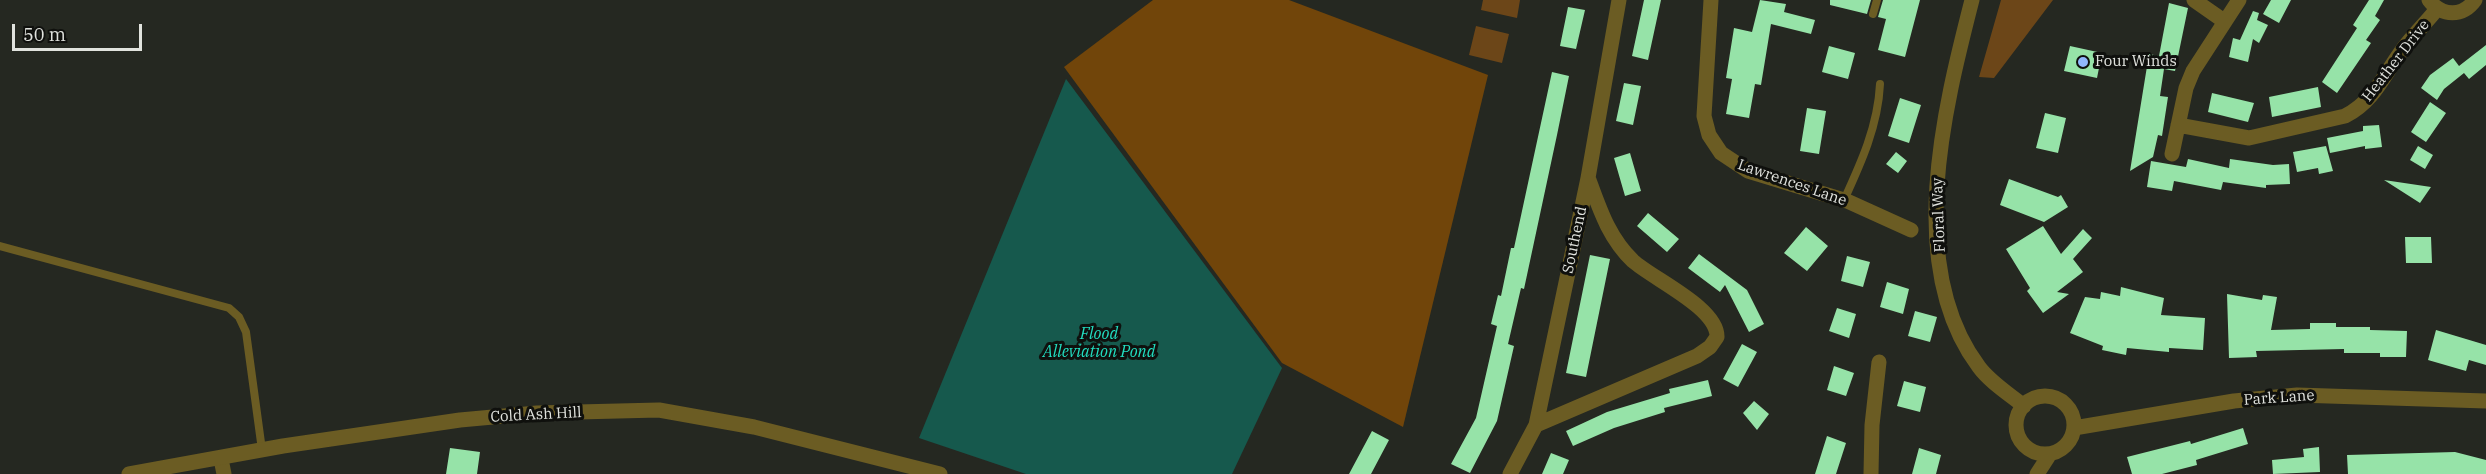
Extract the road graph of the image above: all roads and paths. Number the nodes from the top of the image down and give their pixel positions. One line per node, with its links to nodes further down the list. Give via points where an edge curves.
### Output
1 (1619, 0): 14 (street, Southend)
2 (1711, 0): 15 (street, Lawrences Lane, via 1704,116 1714,145 1748,171)
3 (1877, 0): 9 (lane)
4 (1972, 0): 20 (street, Floral Way, via 1949,90 1935,184 1939,250 1951,313 1965,345 1983,372)
5 (2194, 0): 10 (street)
6 (2239, 0): 10 (street)
7 (2475, 0): 8 (street, via 2457,13)
8 (2433, 4): 12 (street, Heather Drive, via 2380,87 2351,113 2249,138)
9 (1873, 14)
10 (2224, 21): 12 (street, via 2193,71)
11 (1880, 84): 15 (lane, via 1865,153)
12 (2178, 125): 13 (street)
13 (2172, 154)
14 (1588, 178): 21 (street, Southend); 21 (street, via 1603,219 1621,247 1635,262 1705,312 1715,325 1717,337 1696,356)
15 (1844, 200): 16 (street, Lawrences Lane)
16 (1911, 230)
17 (0, 246): 23 (lane, via 229,308 246,332)
18 (1879, 362): 29 (street)
19 (2486, 401): 22 (street, Park Lane, via 2297,395 2234,400)
20 (2024, 406): 22 (street, via 2039,397 2057,399 2070,411); 24 (street, via 2016,422 2019,439 2032,452)
21 (1536, 425): 28 (street, Southend)
22 (2074, 428): 24 (street, via 2066,445)
23 (262, 450): 25 (street, Cold Ash Hill); 27 (street, Cold Ash Hill, via 460,420 537,413 659,410 744,425)
24 (2050, 454): 30 (street)
25 (222, 466): 26 (street, Cold Ash Hill)
26 (129, 474)
27 (940, 474)
28 (1510, 474)
29 (1871, 474)
30 (2037, 474)

